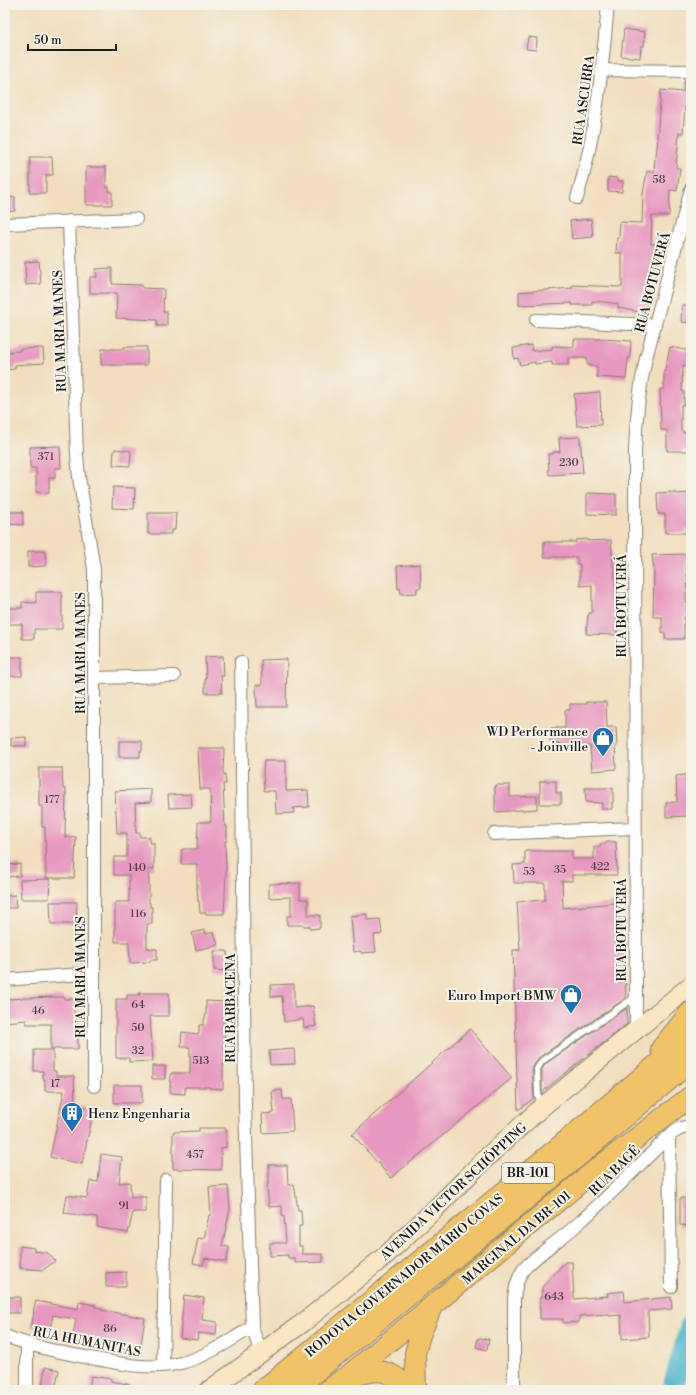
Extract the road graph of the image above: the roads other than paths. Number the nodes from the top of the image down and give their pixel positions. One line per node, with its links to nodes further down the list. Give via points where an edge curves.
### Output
1 (608, 5): 2 (street, RUA ASCURRA)
2 (602, 70): 3 (street); 5 (street, RUA ASCURRA, via 587,168)
3 (691, 71)
4 (691, 189): 10 (street, RUA BOTUVERÁ)
5 (577, 198)
6 (136, 219): 7 (street)
7 (69, 221): 8 (street); 13 (street, RUA MARIA MANES, via 79,477 94,569)
8 (5, 224)
9 (536, 320): 10 (street)
10 (655, 325): 14 (street, RUA BOTUVERÁ, via 641,385 636,422)
11 (242, 662): 34 (street, RUA BARBACENA, via 245,1105)
12 (174, 676): 13 (street)
13 (95, 678): 16 (street, RUA MARIA MANES)
14 (635, 828): 15 (street); 19 (street, RUA BOTUVERÁ)
15 (494, 834)
16 (94, 973): 17 (street); 25 (street, RUA MARIA MANES)
17 (5, 980)
18 (691, 985): 21 (main road, AVENIDA VICTOR SCHÖPPING)
19 (636, 997): 21 (street, RUA BOTUVERÁ); 28 (lane, via 542,1061 537,1069 538,1095)
20 (691, 1013): 26 (highway)
21 (636, 1030): 28 (main road, AVENIDA VICTOR SCHÖPPING)
22 (691, 1037): 26 (highway, RODOVIA GOVERNADOR MÁRIO COVAS / BR-101)
23 (691, 1060): 26 (highway, RODOVIA GOVERNADOR MÁRIO COVAS / BR-101)
24 (691, 1068): 26 (highway)
25 (94, 1086)
26 (639, 1092): 42 (highway, RODOVIA GOVERNADOR MÁRIO COVAS / BR-101); 43 (highway, RODOVIA GOVERNADOR MÁRIO COVAS / BR-101)
27 (691, 1096): 33 (main road, MARGINAL DA BR-101, via 594,1171)
28 (542, 1107): 37 (main road, AVENIDA VICTOR SCHÖPPING, via 385,1256)
29 (691, 1126): 30 (street, RUA BAGÉ, via 683,1127)
30 (669, 1136): 32 (street); 46 (street, RUA BAGÉ, via 578,1224 523,1271 516,1285 514,1299)
31 (166, 1180): 38 (street)
32 (671, 1287)
33 (432, 1306): 39 (main road, MARGINAL DA BR-101); 45 (main road, via 415,1353)
34 (252, 1327): 37 (street, RUA BARBACENA); 38 (street, RUA HUMANITAS, via 201,1356)
35 (5, 1336): 36 (street, RUA HUMANITAS)
36 (27, 1344): 38 (street, RUA HUMANITAS, via 130,1365); 40 (street)
37 (261, 1353): 41 (main road, AVENIDA VICTOR SCHÖPPING)
38 (163, 1365)
39 (337, 1385): 44 (main road, via 370,1372 383,1372 394,1375)
40 (27, 1390)
41 (209, 1390)
42 (264, 1390)
43 (292, 1390)
44 (406, 1390)
45 (416, 1390)
46 (514, 1390)

